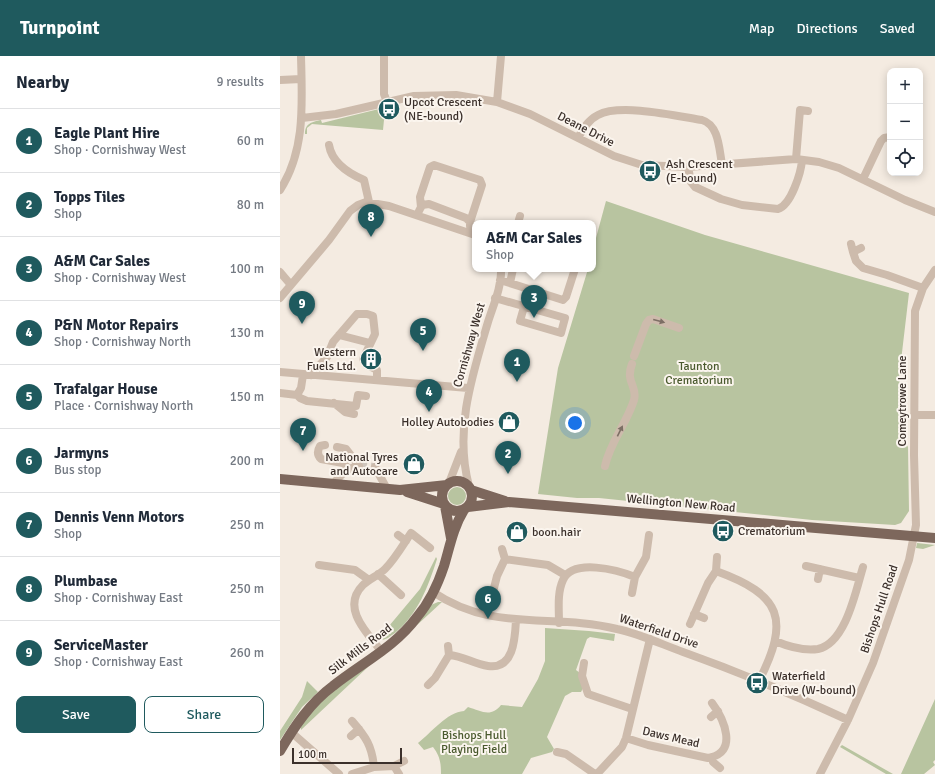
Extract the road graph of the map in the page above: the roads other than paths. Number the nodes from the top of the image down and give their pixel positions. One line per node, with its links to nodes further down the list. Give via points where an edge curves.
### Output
1 (301, 56): 4 (street)
2 (384, 56): 6 (street, via 384,94)
3 (501, 56): 7 (street)
4 (301, 79): 5 (street); 9 (street)
5 (280, 80)
6 (387, 102): 7 (street, Deane Drive, via 414,96 456,95); 9 (street, Deane Drive, via 336,114)
7 (497, 102): 10 (street, Deane Drive, via 530,114)
8 (800, 110): 13 (street)
9 (302, 118): 17 (street, via 294,162)
10 (578, 138): 14 (street, via 591,119 599,114 617,111 648,112 708,121 714,128); 15 (street, Deane Drive, via 614,156 642,165)
11 (887, 138): 16 (street, via 881,141)
12 (329, 145): 18 (street, via 338,162 350,174 364,180)
13 (799, 159): 14 (street, Deane Drive); 15 (street, via 802,169 788,201 783,207 778,208 742,205 721,199 696,187 691,182); 16 (street, Deane Drive, via 840,168)
14 (722, 164): 15 (street, Deane Drive)
15 (688, 167)
16 (863, 179): 20 (street, Deane Drive)
17 (280, 190)
18 (369, 202): 21 (street); 32 (street, via 350,211 330,240)
19 (420, 207): 21 (street); 22 (street, via 429,204 466,218); 22 (street, via 420,197 430,167 434,165 480,180 482,185)
20 (935, 212)
21 (417, 215): 23 (street)
22 (470, 222): 23 (street)
23 (472, 234)
24 (855, 248): 33 (street, via 856,261 863,268)
25 (935, 270): 33 (street, Comeytrowe Lane)
26 (280, 272): 32 (street)
27 (501, 272): 30 (street, Cornishway West)
28 (512, 272): 31 (street)
29 (574, 272): 31 (street, via 563,300)
30 (500, 280): 31 (street); 35 (street, Cornishway West)
31 (510, 283)
32 (291, 286): 34 (street)
33 (923, 288): 51 (street, Comeytrowe Lane, via 915,311)
34 (280, 298)
35 (495, 298): 36 (street); 45 (street, Cornishway West)
36 (524, 307): 36 (street, via 520,321 561,333 565,318)
37 (679, 328): 40 (street, one-way to 37, via 649,320)
38 (339, 335): 39 (street); 39 (street, via 357,314 367,314 373,316 375,323 375,334); 43 (street, via 327,357)
39 (370, 343): 44 (street, via 363,359 367,365 377,370)
40 (634, 356)
41 (632, 364): 56 (street, one-way to 41, via 608,451 620,432 635,395 628,374)
42 (280, 372): 43 (street)
43 (307, 375): 44 (street); 47 (street)
44 (376, 380): 45 (street)
45 (468, 388): 55 (street, Cornishway West)
46 (280, 393): 47 (street)
47 (297, 395): 49 (street, via 307,401)
48 (366, 396): 49 (street, via 358,395 356,406)
49 (334, 403): 50 (street, via 345,412)
50 (354, 414)
51 (915, 415): 52 (street); 70 (street, Comeytrowe Lane)
52 (935, 415)
53 (325, 445): 58 (street, via 320,446 318,450 317,454 321,459 343,463)
54 (337, 447): 58 (street, via 346,449 359,466)
55 (462, 452): 61 (street, Cornishway West); 62 (street, Cornishway West)
56 (605, 466)
57 (375, 467): 63 (street)
58 (349, 469): 60 (street)
59 (280, 479): 60 (main road)
60 (333, 484): 63 (main road)
61 (448, 484): 62 (main road, via 460,481); 64 (main road); 66 (main road, via 442,494)
62 (470, 488): 65 (main road, Wellington New Road); 67 (main road, via 472,501)
63 (387, 489): 64 (main road)
64 (400, 490): 66 (main road, via 427,497)
65 (509, 502): 67 (main road, Wellington New Road); 70 (main road, Wellington New Road)
66 (444, 505): 67 (main road, via 454,511); 72 (main road, Silk Mills Road)
67 (466, 508): 72 (main road, Silk Mills Road)
68 (398, 535): 71 (street)
69 (649, 535): 77 (street)
70 (914, 536): 73 (main road, Wellington New Road); 112 (street, Bishops Hull Road, via 909,560 880,647)
71 (408, 537): 74 (street); 85 (street, via 391,562)
72 (451, 538): 92 (main road, Silk Mills Road, via 443,569)
73 (935, 538)
74 (430, 548)
75 (502, 549): 79 (street)
76 (639, 552): 77 (street)
77 (648, 552): 87 (street)
78 (717, 557): 84 (street)
79 (505, 559): 86 (street, via 548,565); 94 (street, via 499,570)
80 (806, 566): 83 (street)
81 (863, 567): 88 (street)
82 (324, 568): 90 (street, via 355,570)
83 (820, 569): 88 (street); 89 (street)
84 (716, 571): 95 (street); 101 (street, via 740,580 761,593 775,618)
85 (378, 574): 90 (street); 91 (street)
86 (565, 575): 87 (street, via 578,567 586,567); 98 (street, via 559,599)
87 (635, 577): 93 (street)
88 (859, 578): 101 (street, via 847,617 836,637 826,645 818,649 809,649)
89 (818, 579)
90 (368, 580): 103 (street, via 355,598 355,614)
91 (398, 590)
92 (433, 592): 97 (street, Waterfield Drive, via 465,610); 103 (main road, Silk Mills Road, via 414,622)
93 (632, 593)
94 (492, 596)
95 (694, 614): 96 (street); 99 (street)
96 (704, 618)
97 (516, 620): 98 (street, Waterfield Drive); 104 (street, via 513,649 504,662 497,666 488,666 464,657)
98 (559, 623): 100 (street, Waterfield Drive, via 604,626)
99 (690, 624)
100 (650, 639): 106 (street, Waterfield Drive); 109 (street)
101 (775, 641): 106 (street)
102 (448, 646): 104 (street)
103 (382, 652): 115 (main road, Silk Mills Road, via 320,697)
104 (449, 656): 107 (street, via 437,680)
105 (584, 663): 109 (street, via 582,676 594,693)
106 (759, 681): 112 (street, Waterfield Drive)
107 (428, 685)
108 (712, 703): 110 (street, Daws Mead)
109 (632, 709): 117 (street)
110 (718, 711): 111 (street); 120 (street, Daws Mead, via 724,720 727,737 723,748)
111 (710, 717)
112 (848, 720): 129 (street, Bishops Hull Road)
113 (352, 721): 114 (street)
114 (359, 729): 116 (street); 123 (street, via 373,752)
115 (291, 732): 118 (main road, Silk Mills Road); 125 (street)
116 (351, 736)
117 (626, 738): 120 (street, Daws Mead, via 648,745); 128 (street, via 622,747)
118 (280, 751)
119 (557, 752): 128 (street, via 567,752)
120 (712, 757): 124 (street, Daws Mead, via 713,762)
121 (404, 761): 122 (street)
122 (394, 766): 123 (street); 127 (street)
123 (374, 768): 126 (street)
124 (720, 768)
125 (339, 774)
126 (352, 774)
127 (398, 774)
128 (596, 774)
129 (821, 774)

